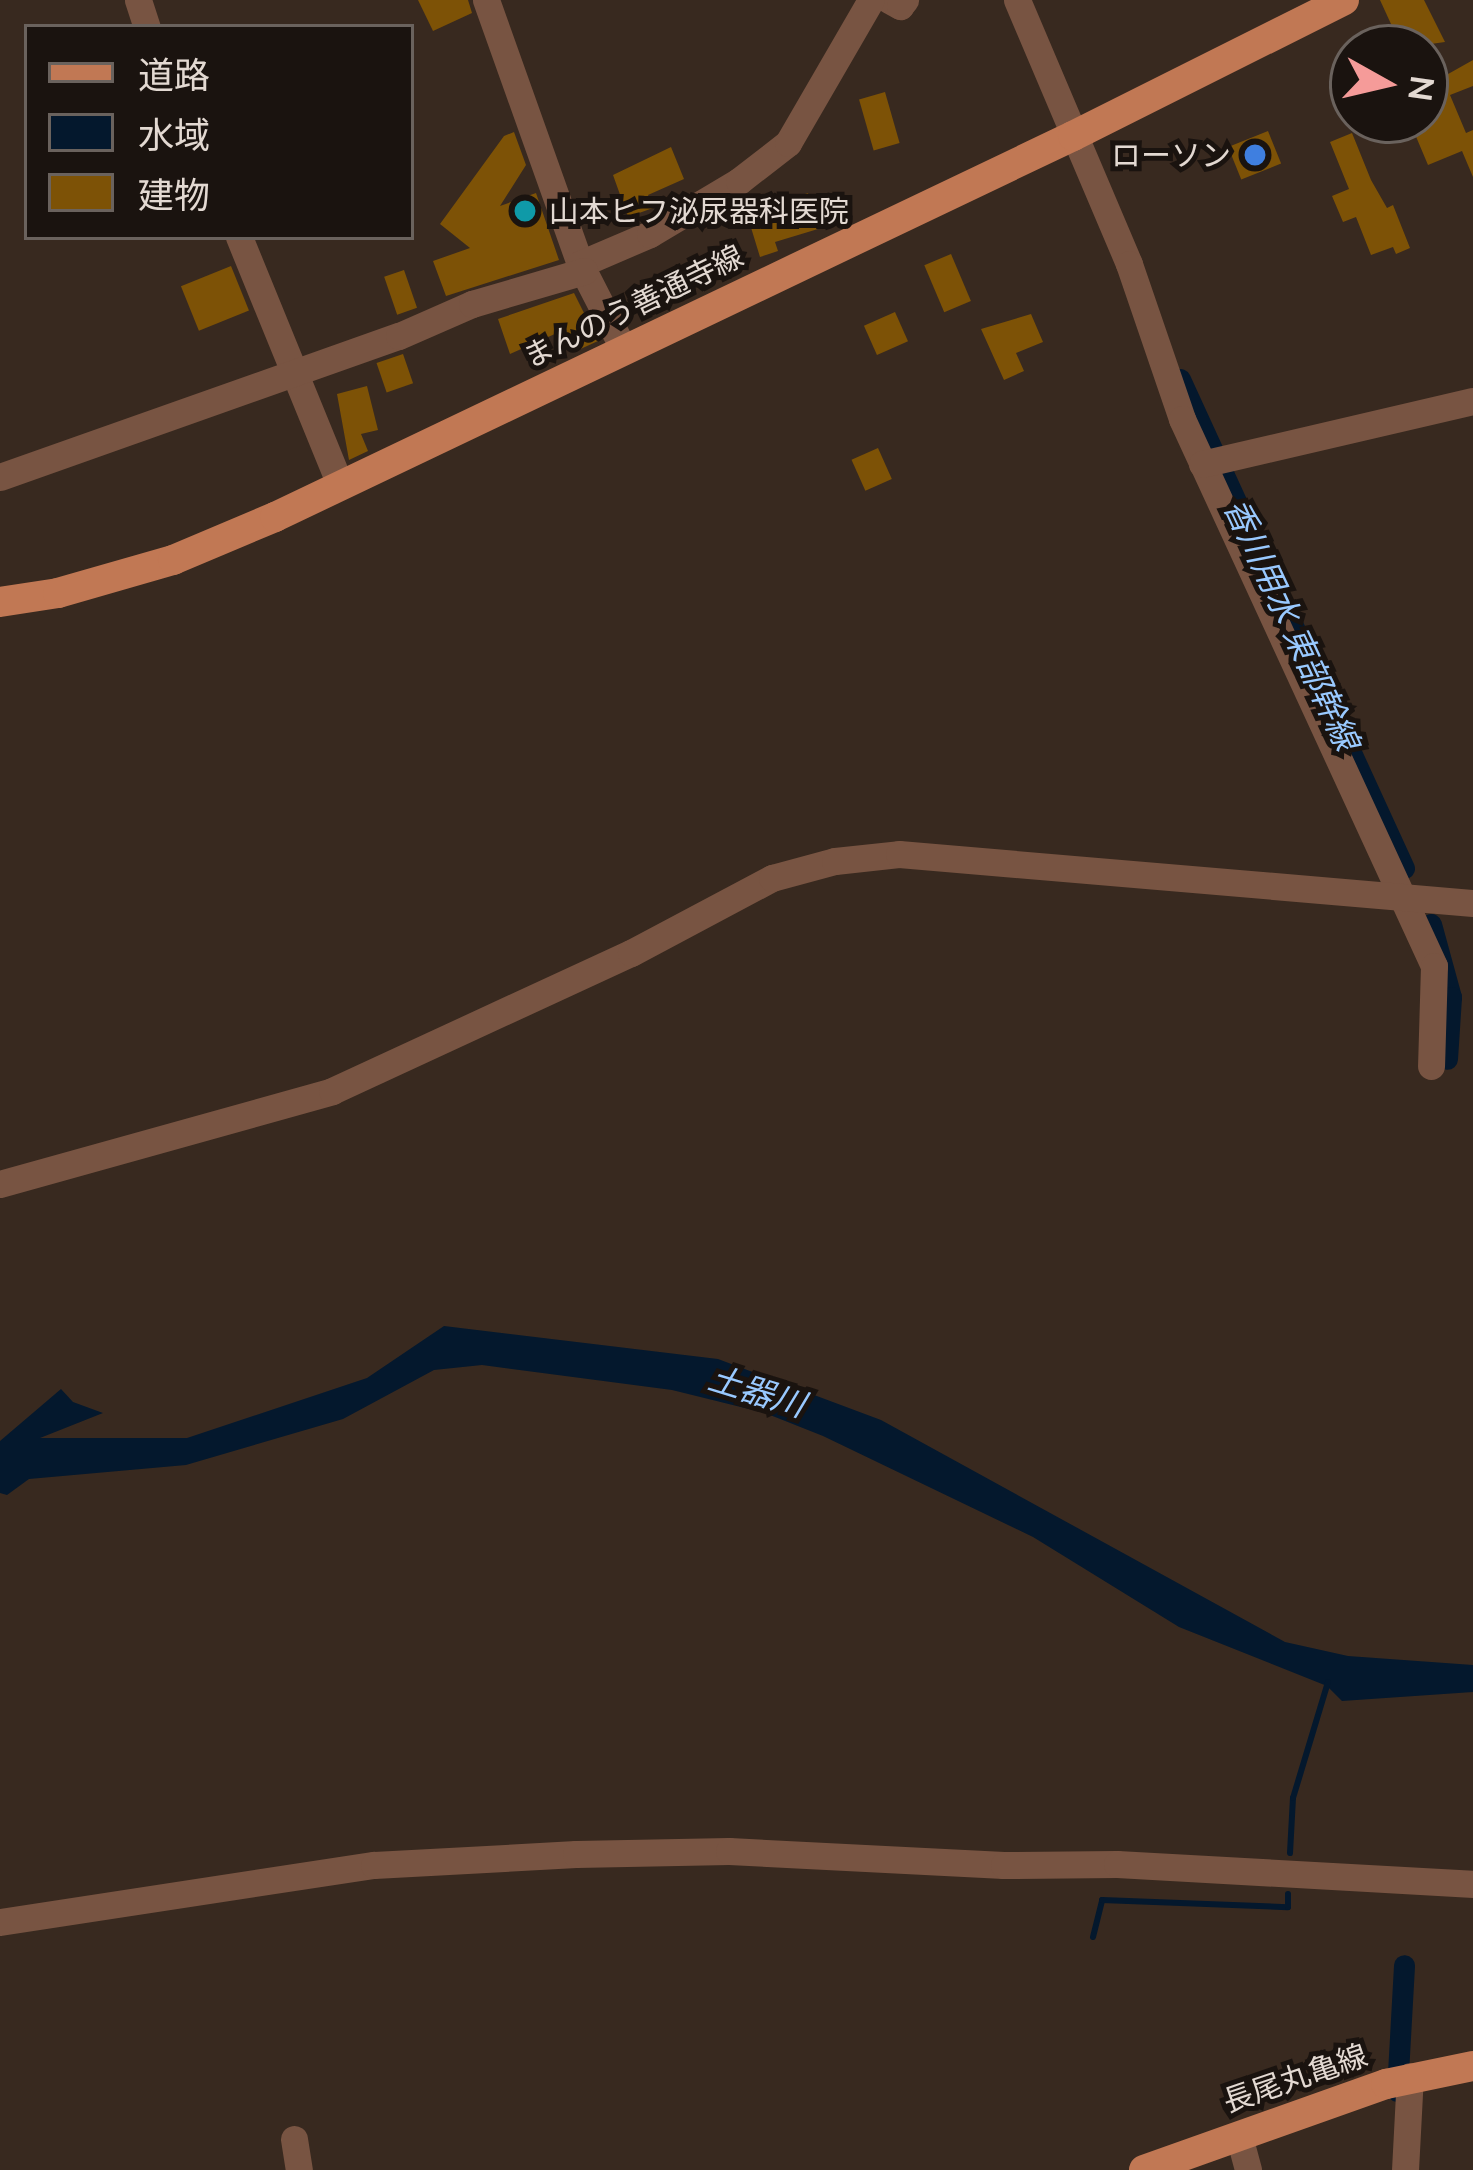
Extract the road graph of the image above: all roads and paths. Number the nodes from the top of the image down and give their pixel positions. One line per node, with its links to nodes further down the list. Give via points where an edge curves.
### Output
1 (486, 0): 9 (street)
2 (871, 0): 9 (street, via 788,143 740,182)
3 (889, 0): 4 (street)
4 (905, 0)
5 (1017, 0): 7 (street)
6 (1345, 0): 7 (main road, まんのう善通寺線)
7 (1072, 136): 10 (main road, まんのう善通寺線); 13 (street)
8 (240, 240): 11 (street)
9 (582, 268): 10 (street); 11 (street)
10 (624, 350): 15 (main road, まんのう善通寺線)
11 (292, 371): 14 (street); 15 (street)
12 (1473, 400): 13 (street)
13 (1202, 464): 17 (street)
14 (0, 477)
15 (340, 485): 16 (main road, まんのう善通寺線, via 173,560)
16 (0, 602)
17 (1403, 897): 18 (street); 19 (street, via 1434,966); 20 (street, via 899,854 835,861 772,878 589,974 332,1091)
18 (1473, 902)
19 (1431, 1066)
20 (0, 1184)
21 (1473, 1885): 22 (street, via 1117,1864 576,1854 309,1873)
22 (0, 1922)
23 (1473, 2066): 24 (main road, 長尾丸亀線)
24 (1400, 2080): 25 (main road, 長尾丸亀線); 30 (street)
25 (1239, 2136): 28 (main road, 長尾丸亀線); 29 (street)
26 (294, 2139): 27 (street)
27 (299, 2170)
28 (1144, 2170)
29 (1248, 2170)
30 (1405, 2170)

